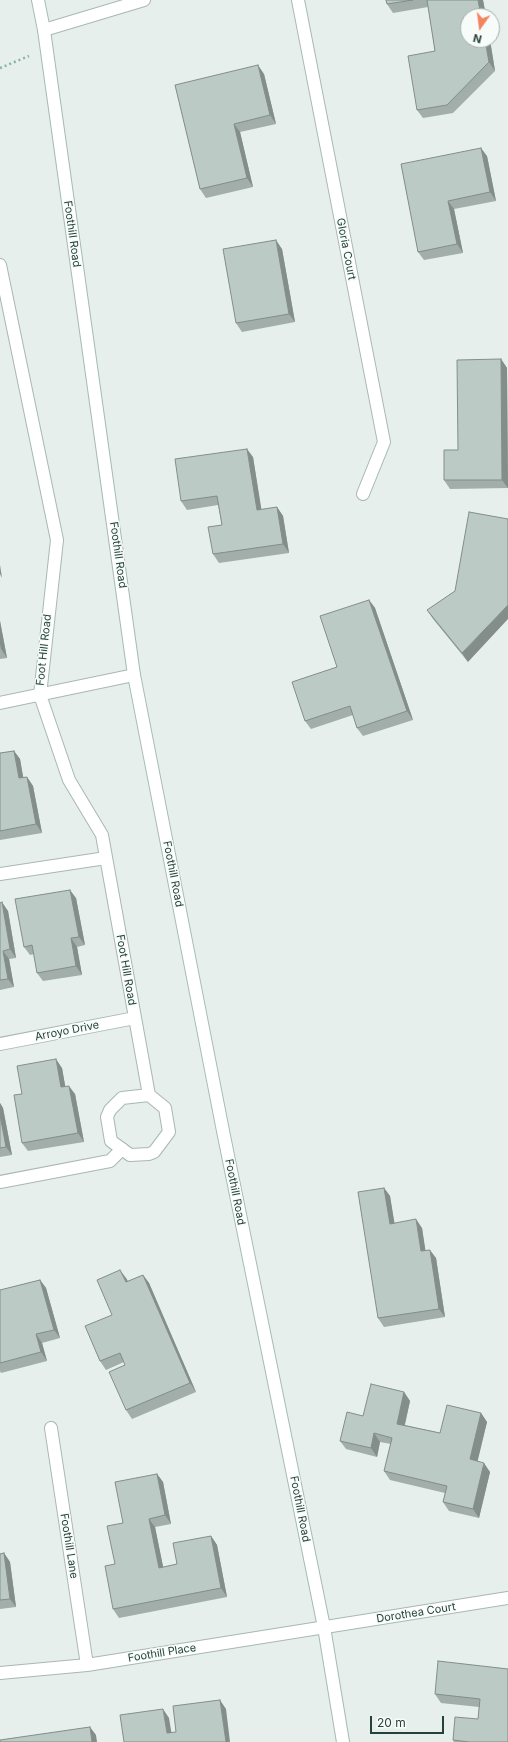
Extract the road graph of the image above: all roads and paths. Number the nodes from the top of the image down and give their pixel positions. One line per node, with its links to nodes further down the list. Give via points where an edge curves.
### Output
1 (38, 0): 4 (street, Foothill Road)
2 (144, 0): 4 (street)
3 (298, 0): 8 (street, Gloria Court, via 384,442)
4 (44, 30): 5 (street, Foothill Road)
5 (46, 50): 6 (path); 9 (street, Foothill Road)
6 (0, 68)
7 (0, 265): 10 (street, Foot Hill Road, via 57,540)
8 (363, 494)
9 (134, 675): 10 (street); 21 (street, Foothill Road)
10 (40, 695): 11 (street); 12 (street, Foot Hill Road, via 69,780 102,835)
11 (0, 703)
12 (106, 858): 13 (street); 14 (street, Foot Hill Road)
13 (0, 874)
14 (135, 1018): 15 (street, Arroyo Drive); 16 (street, Foot Hill Road)
15 (0, 1044)
16 (149, 1095): 17 (street, via 122,1098 110,1110 107,1117 111,1141); 17 (street, via 165,1108 169,1132 154,1152 149,1154 130,1155)
17 (122, 1149): 18 (street, via 110,1161)
18 (0, 1182)
19 (51, 1428): 22 (street, Foothill Lane)
20 (508, 1598): 21 (street, Dorothea Court)
21 (324, 1628): 22 (street, Foothill Place); 24 (street, Foothill Road)
22 (87, 1665): 23 (street, Foothill Place)
23 (0, 1673)
24 (343, 1742)

